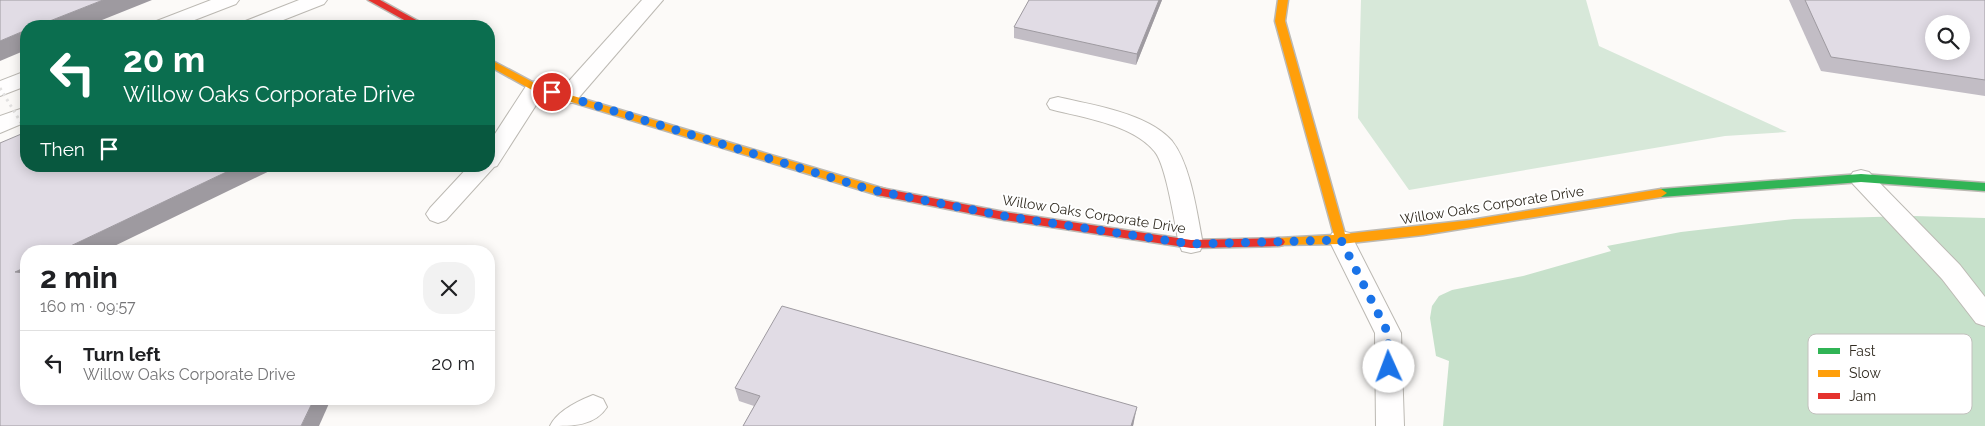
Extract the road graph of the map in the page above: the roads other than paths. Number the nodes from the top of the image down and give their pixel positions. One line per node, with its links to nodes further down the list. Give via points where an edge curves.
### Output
1 (229, 0): 6 (lane)
2 (317, 0): 7 (lane)
3 (373, 0): 8 (street)
4 (653, 0): 13 (lane)
5 (1283, 0): 22 (street, via 1280,22)
6 (177, 20)
7 (265, 20)
8 (411, 20)
9 (495, 65): 12 (street, Willow Oaks Corporate Drive)
10 (20, 80): 11 (lane)
11 (0, 88)
12 (536, 88): 13 (street, Willow Oaks Corporate Drive); 17 (lane)
13 (568, 97): 23 (street, Willow Oaks Corporate Drive, via 872,190 1004,216)
14 (1058, 104): 23 (lane, via 1132,124 1164,147 1178,182)
15 (20, 117): 16 (lane)
16 (0, 125)
17 (495, 151)
18 (477, 172): 21 (lane)
19 (1861, 178): 20 (street, Willow Oaks Corporate Drive); 22 (street, Willow Oaks Corporate Drive, via 1664,193 1435,230); 24 (lane, via 1951,272)
20 (1985, 187)
21 (438, 214)
22 (1341, 240): 23 (street, Willow Oaks Corporate Drive); 27 (lane, via 1388,333)
23 (1191, 244)
24 (1985, 316)
25 (593, 407): 26 (lane)
26 (564, 426)
27 (1390, 426)

